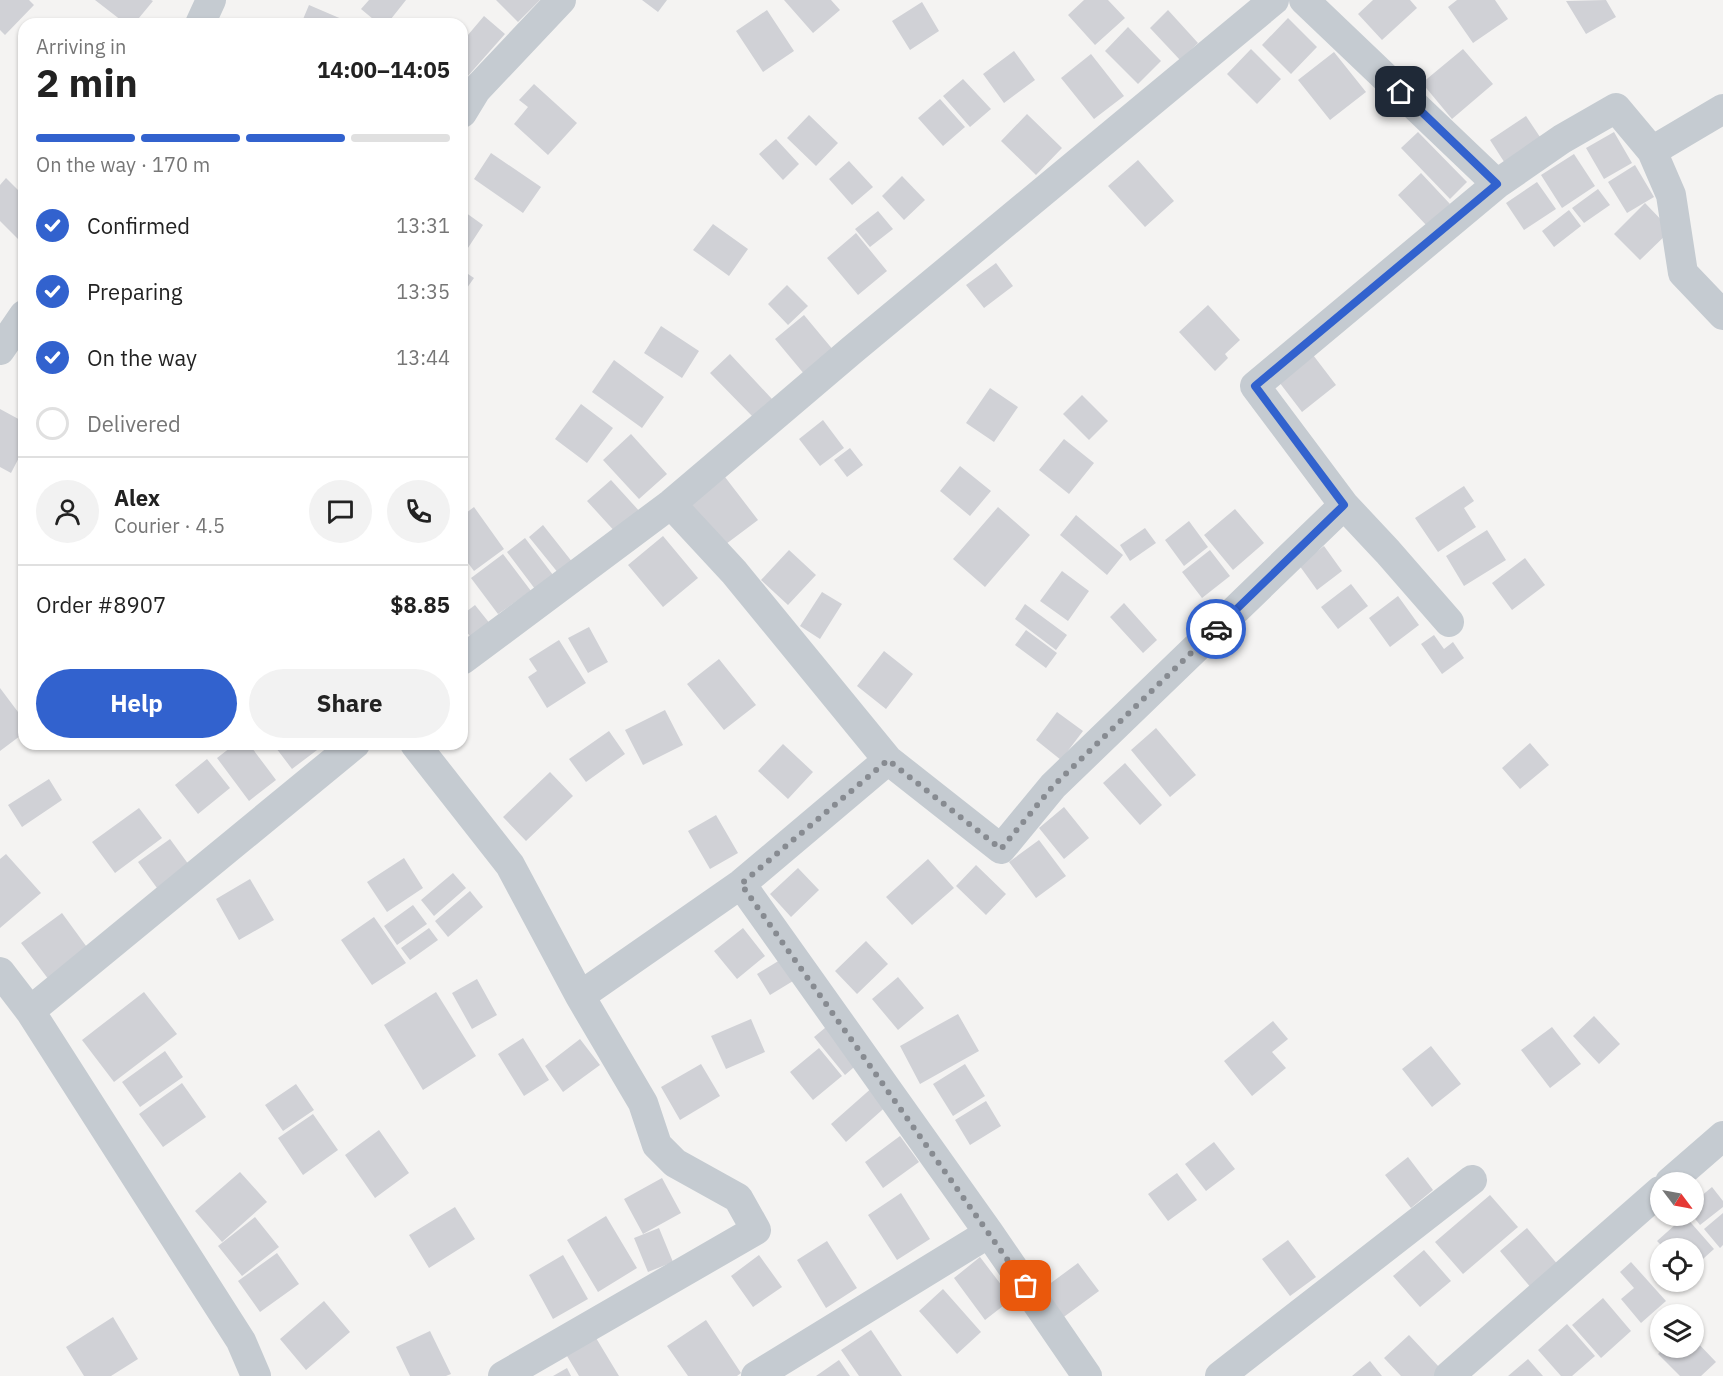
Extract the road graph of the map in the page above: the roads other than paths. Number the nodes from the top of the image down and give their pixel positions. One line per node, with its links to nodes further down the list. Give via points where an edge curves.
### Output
1 (212, 0): 5 (street)
2 (561, 0): 6 (street)
3 (1274, 0): 11 (street)
4 (1304, 0): 9 (street)
5 (203, 18)
6 (468, 103)
7 (1723, 109): 8 (street)
8 (1652, 151): 9 (street, via 1616,108); 10 (street, via 1671,195 1683,273)
9 (1497, 184): 12 (street, via 1255,386)
10 (1723, 315)
11 (671, 504): 14 (street); 17 (street, via 734,572)
12 (1344, 505): 13 (street); 17 (street, via 1053,786 1001,849)
13 (1449, 622)
14 (468, 656)
15 (348, 750): 21 (street)
16 (420, 750): 20 (street, via 510,865)
17 (888, 760): 18 (street)
18 (741, 884): 20 (street); 26 (street)
19 (0, 972): 21 (street)
20 (580, 996): 28 (street, via 643,1103 657,1144 675,1163 738,1198 756,1230)
21 (30, 1011): 27 (street, via 241,1341)
22 (1723, 1136): 23 (street)
23 (1682, 1172)
24 (1472, 1180): 31 (street)
25 (1650, 1200): 32 (street)
26 (988, 1233): 29 (street); 30 (street)
27 (256, 1376)
28 (502, 1376)
29 (756, 1376)
30 (1087, 1376)
31 (1220, 1376)
32 (1449, 1376)

